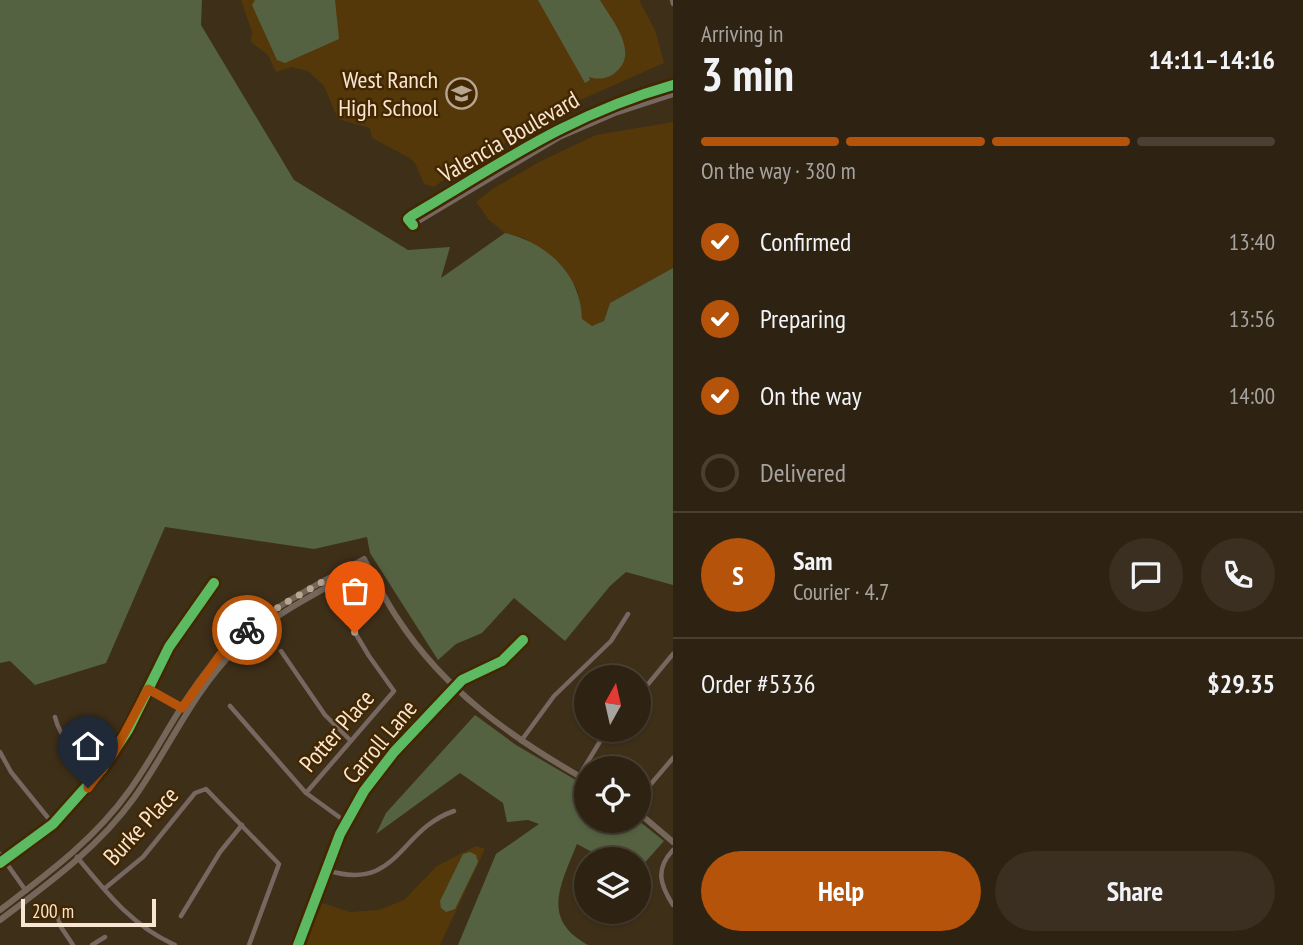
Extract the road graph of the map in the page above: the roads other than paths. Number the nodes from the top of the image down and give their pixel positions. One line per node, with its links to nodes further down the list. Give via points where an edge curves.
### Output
1 (673, 85): 3 (street, Valencia Boulevard, via 546,134)
2 (673, 95): 4 (street, Valencia Boulevard, via 559,138)
3 (408, 219)
4 (413, 225)
5 (214, 583): 13 (street, via 181,627)
6 (326, 584): 12 (main road, via 365,562 398,619); 15 (main road, via 280,606 239,636 199,682); 17 (street, Potter Place, via 394,691)
7 (628, 614): 18 (street, via 611,641 554,696)
8 (523, 640): 12 (street, Carroll Lane, via 502,661 468,675)
9 (281, 651): 17 (street, via 325,715)
10 (673, 654): 11 (street)
11 (651, 681)
12 (454, 688): 18 (main road); 26 (street, Carroll Lane, via 381,768)
13 (148, 689): 15 (street); 21 (street)
14 (230, 706): 24 (street)
15 (186, 709): 33 (main road, via 127,794)
16 (55, 718): 21 (street, via 66,740)
17 (350, 740): 24 (street, Potter Place)
18 (521, 741): 22 (main road)
19 (0, 752): 28 (street)
20 (673, 758): 23 (street)
21 (102, 769): 28 (street)
22 (574, 773)
23 (651, 784)
24 (306, 793): 26 (street)
25 (454, 811): 35 (street, via 432,822 370,875 348,876)
26 (346, 822): 35 (street, Carroll Lane)
27 (651, 823): 30 (main road)
28 (52, 824): 34 (street)
29 (242, 825): 36 (street, Burke Place, via 203,788 142,857); 41 (street); 47 (street, via 279,864)
30 (673, 842)
31 (673, 850): 38 (street, via 660,875)
32 (0, 854): 34 (street)
33 (76, 856): 36 (street); 37 (main road); 42 (main road)
34 (2, 862): 37 (street)
35 (327, 870): 48 (street, Carroll Lane)
36 (104, 889): 46 (street, via 140,926)
37 (26, 891): 40 (main road)
38 (673, 905)
39 (54, 906): 44 (street)
40 (0, 910)
41 (181, 916)
42 (0, 919)
43 (105, 937): 45 (street)
44 (73, 945)
45 (92, 945)
46 (175, 945)
47 (249, 945)
48 (298, 945)

